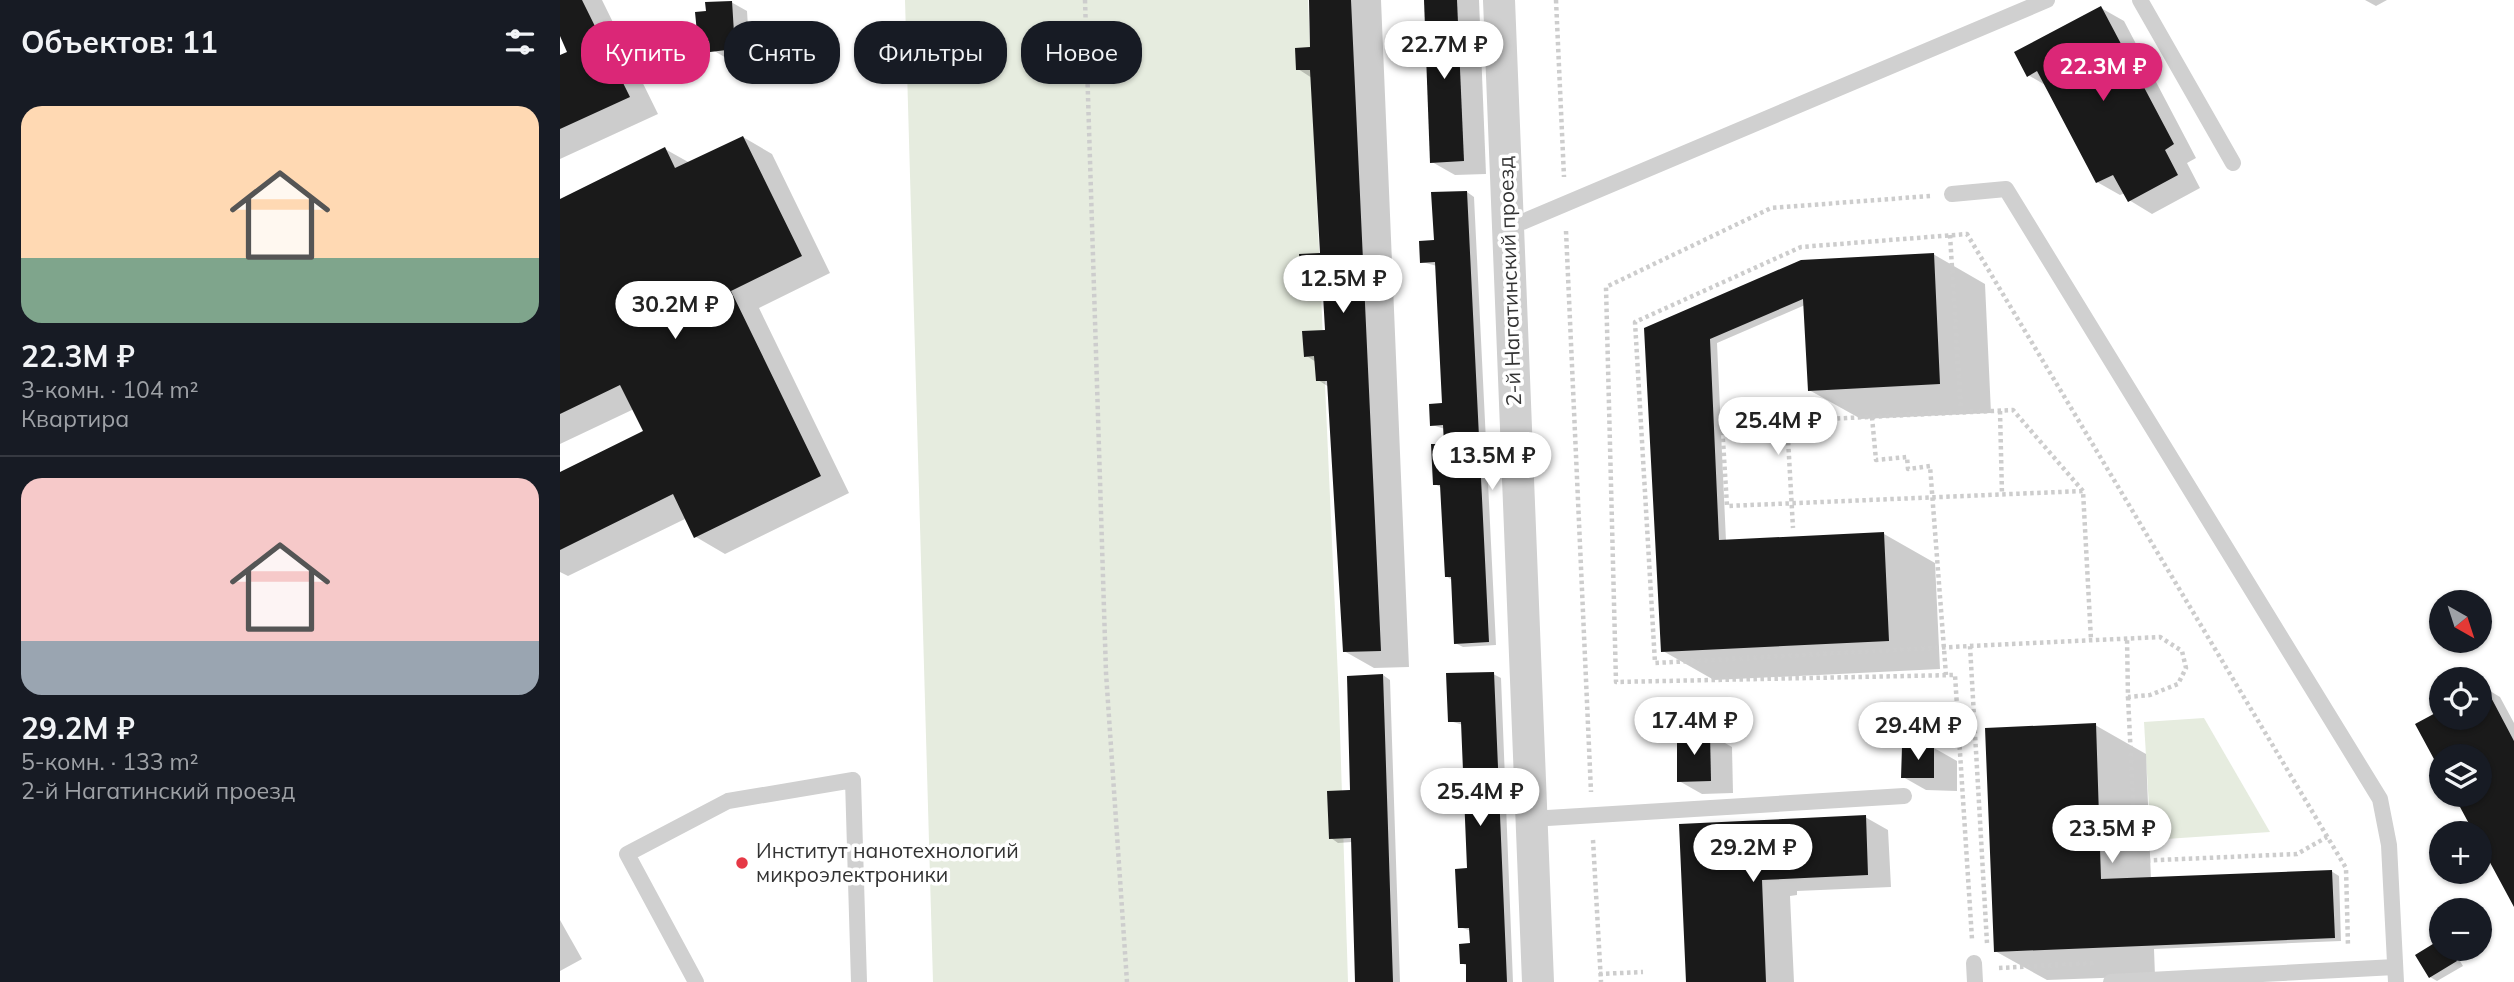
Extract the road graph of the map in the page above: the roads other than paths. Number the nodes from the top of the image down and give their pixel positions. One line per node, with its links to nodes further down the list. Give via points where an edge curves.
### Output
1 (1499, 0): 6 (street, 2-й Нагатинский проезд)
2 (2047, 0): 6 (lane)
3 (2140, 0): 4 (lane)
4 (2233, 163)
5 (1952, 194): 10 (lane, via 2006,190 2380,799 2389,845)
6 (1508, 228): 8 (street, 2-й Нагатинский проезд)
7 (1904, 796): 8 (lane)
8 (1531, 819): 13 (street, 2-й Нагатинский проезд)
9 (1984, 963): 14 (lane)
10 (2395, 974): 15 (lane)
11 (696, 982): 12 (lane, via 627,854 729,801 853,780)
12 (859, 982)
13 (1538, 982)
14 (1975, 982)
15 (2111, 982)

